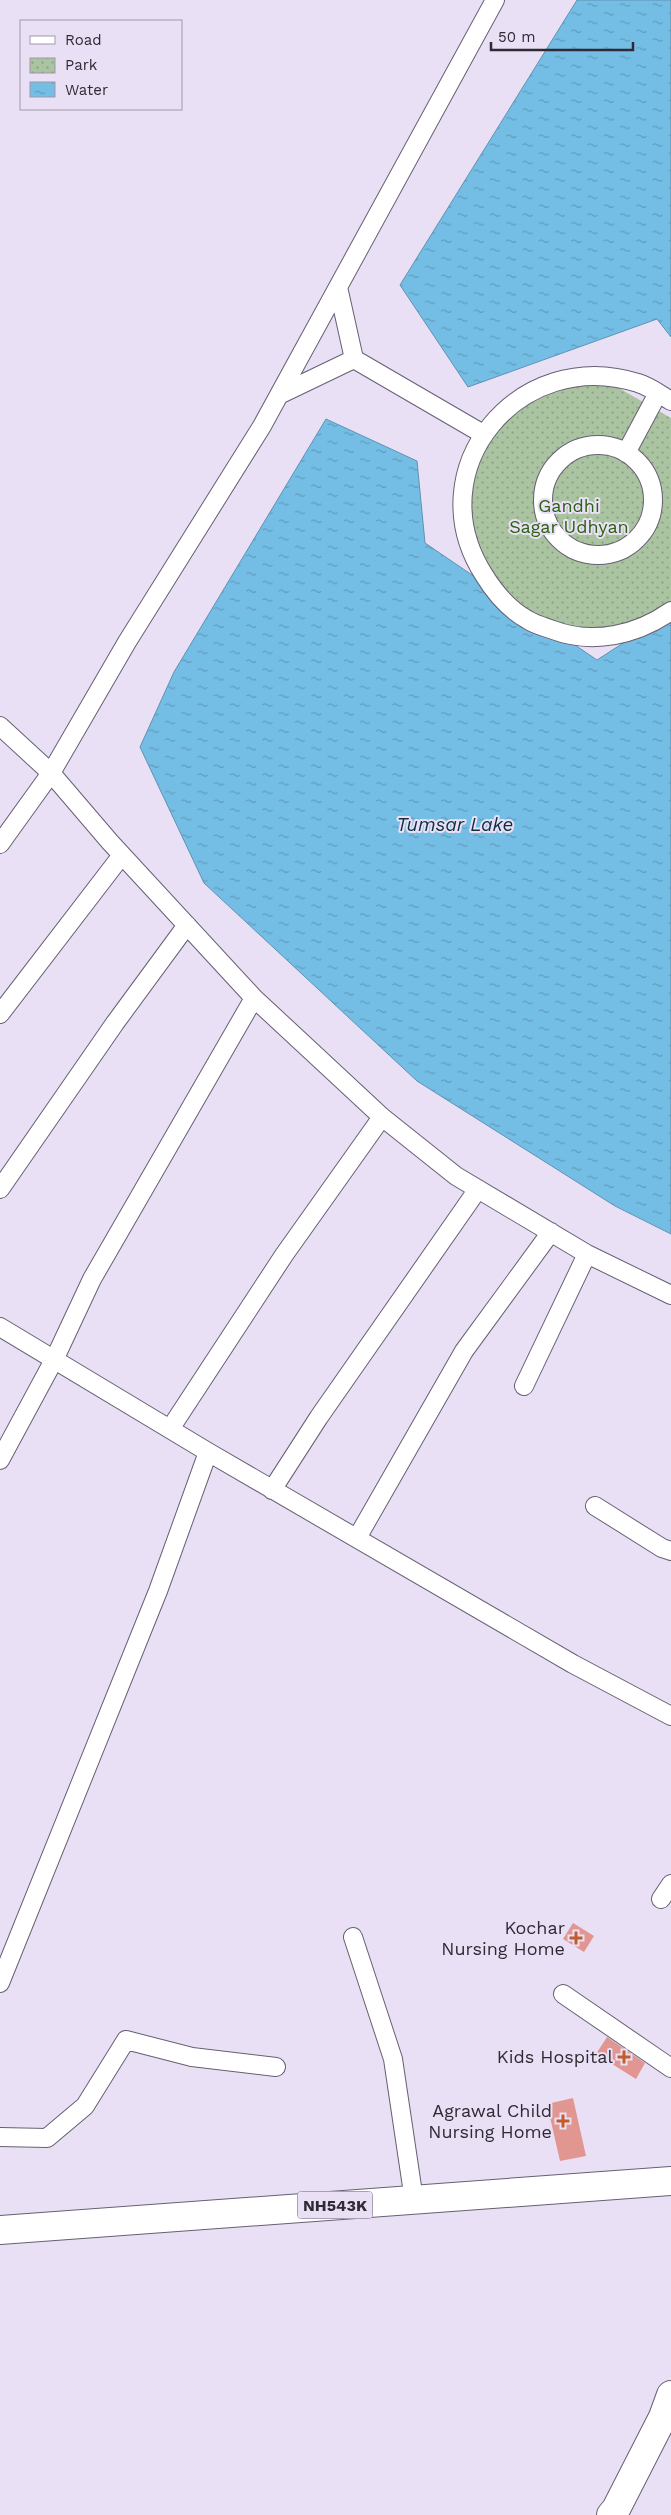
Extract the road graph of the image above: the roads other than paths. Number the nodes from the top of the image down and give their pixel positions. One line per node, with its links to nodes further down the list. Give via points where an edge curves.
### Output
1 (494, 0): 2 (street)
2 (338, 287): 3 (street); 4 (street)
3 (354, 359): 4 (street); 6 (street)
4 (279, 395): 10 (street, via 127,642)
5 (664, 397): 6 (street, via 639,383 596,375 552,381 513,402); 7 (street)
6 (483, 434): 8 (street, via 466,473 462,516 472,557 495,594 528,620 569,636 612,637 652,624)
7 (626, 453): 7 (street, via 609,446 573,451 558,462 548,476 543,494 544,512 551,529 563,543 579,552 597,556 615,553 631,545 644,532 652,516 654,498 650,480)
8 (671, 611)
9 (0, 726): 10 (street)
10 (51, 773): 11 (street); 12 (street)
11 (0, 844)
12 (122, 855): 13 (street); 15 (street)
13 (187, 925): 14 (street); 17 (street)
14 (254, 998): 16 (street); 23 (street, via 92,1278)
15 (0, 1014)
16 (382, 1117): 18 (street, via 456,1176); 25 (street, via 284,1255)
17 (0, 1189)
18 (478, 1189): 19 (street); 28 (street, via 351,1370)
19 (551, 1232): 20 (street); 30 (street, via 464,1351)
20 (587, 1254): 21 (street); 24 (street)
21 (671, 1295)
22 (0, 1326): 23 (street)
23 (55, 1358): 25 (street); 27 (street)
24 (524, 1386)
25 (170, 1429): 26 (street)
26 (208, 1452): 28 (street); 36 (street, via 158,1591)
27 (0, 1460)
28 (272, 1490): 30 (street)
29 (595, 1506): 31 (street)
30 (357, 1538): 32 (street, via 573,1664)
31 (671, 1551)
32 (671, 1716)
33 (671, 1884): 34 (street)
34 (661, 1899)
35 (353, 1937): 42 (street, via 393,2059)
36 (0, 1983)
37 (563, 1994): 39 (street)
38 (276, 2067): 40 (street, via 192,2058 126,2040 85,2106 47,2138)
39 (671, 2068)
40 (0, 2137)
41 (671, 2181): 42 (main road, NH543K)
42 (414, 2200): 43 (main road, NH543K)
43 (0, 2230)
44 (671, 2395): 45 (main road)
45 (611, 2515)

